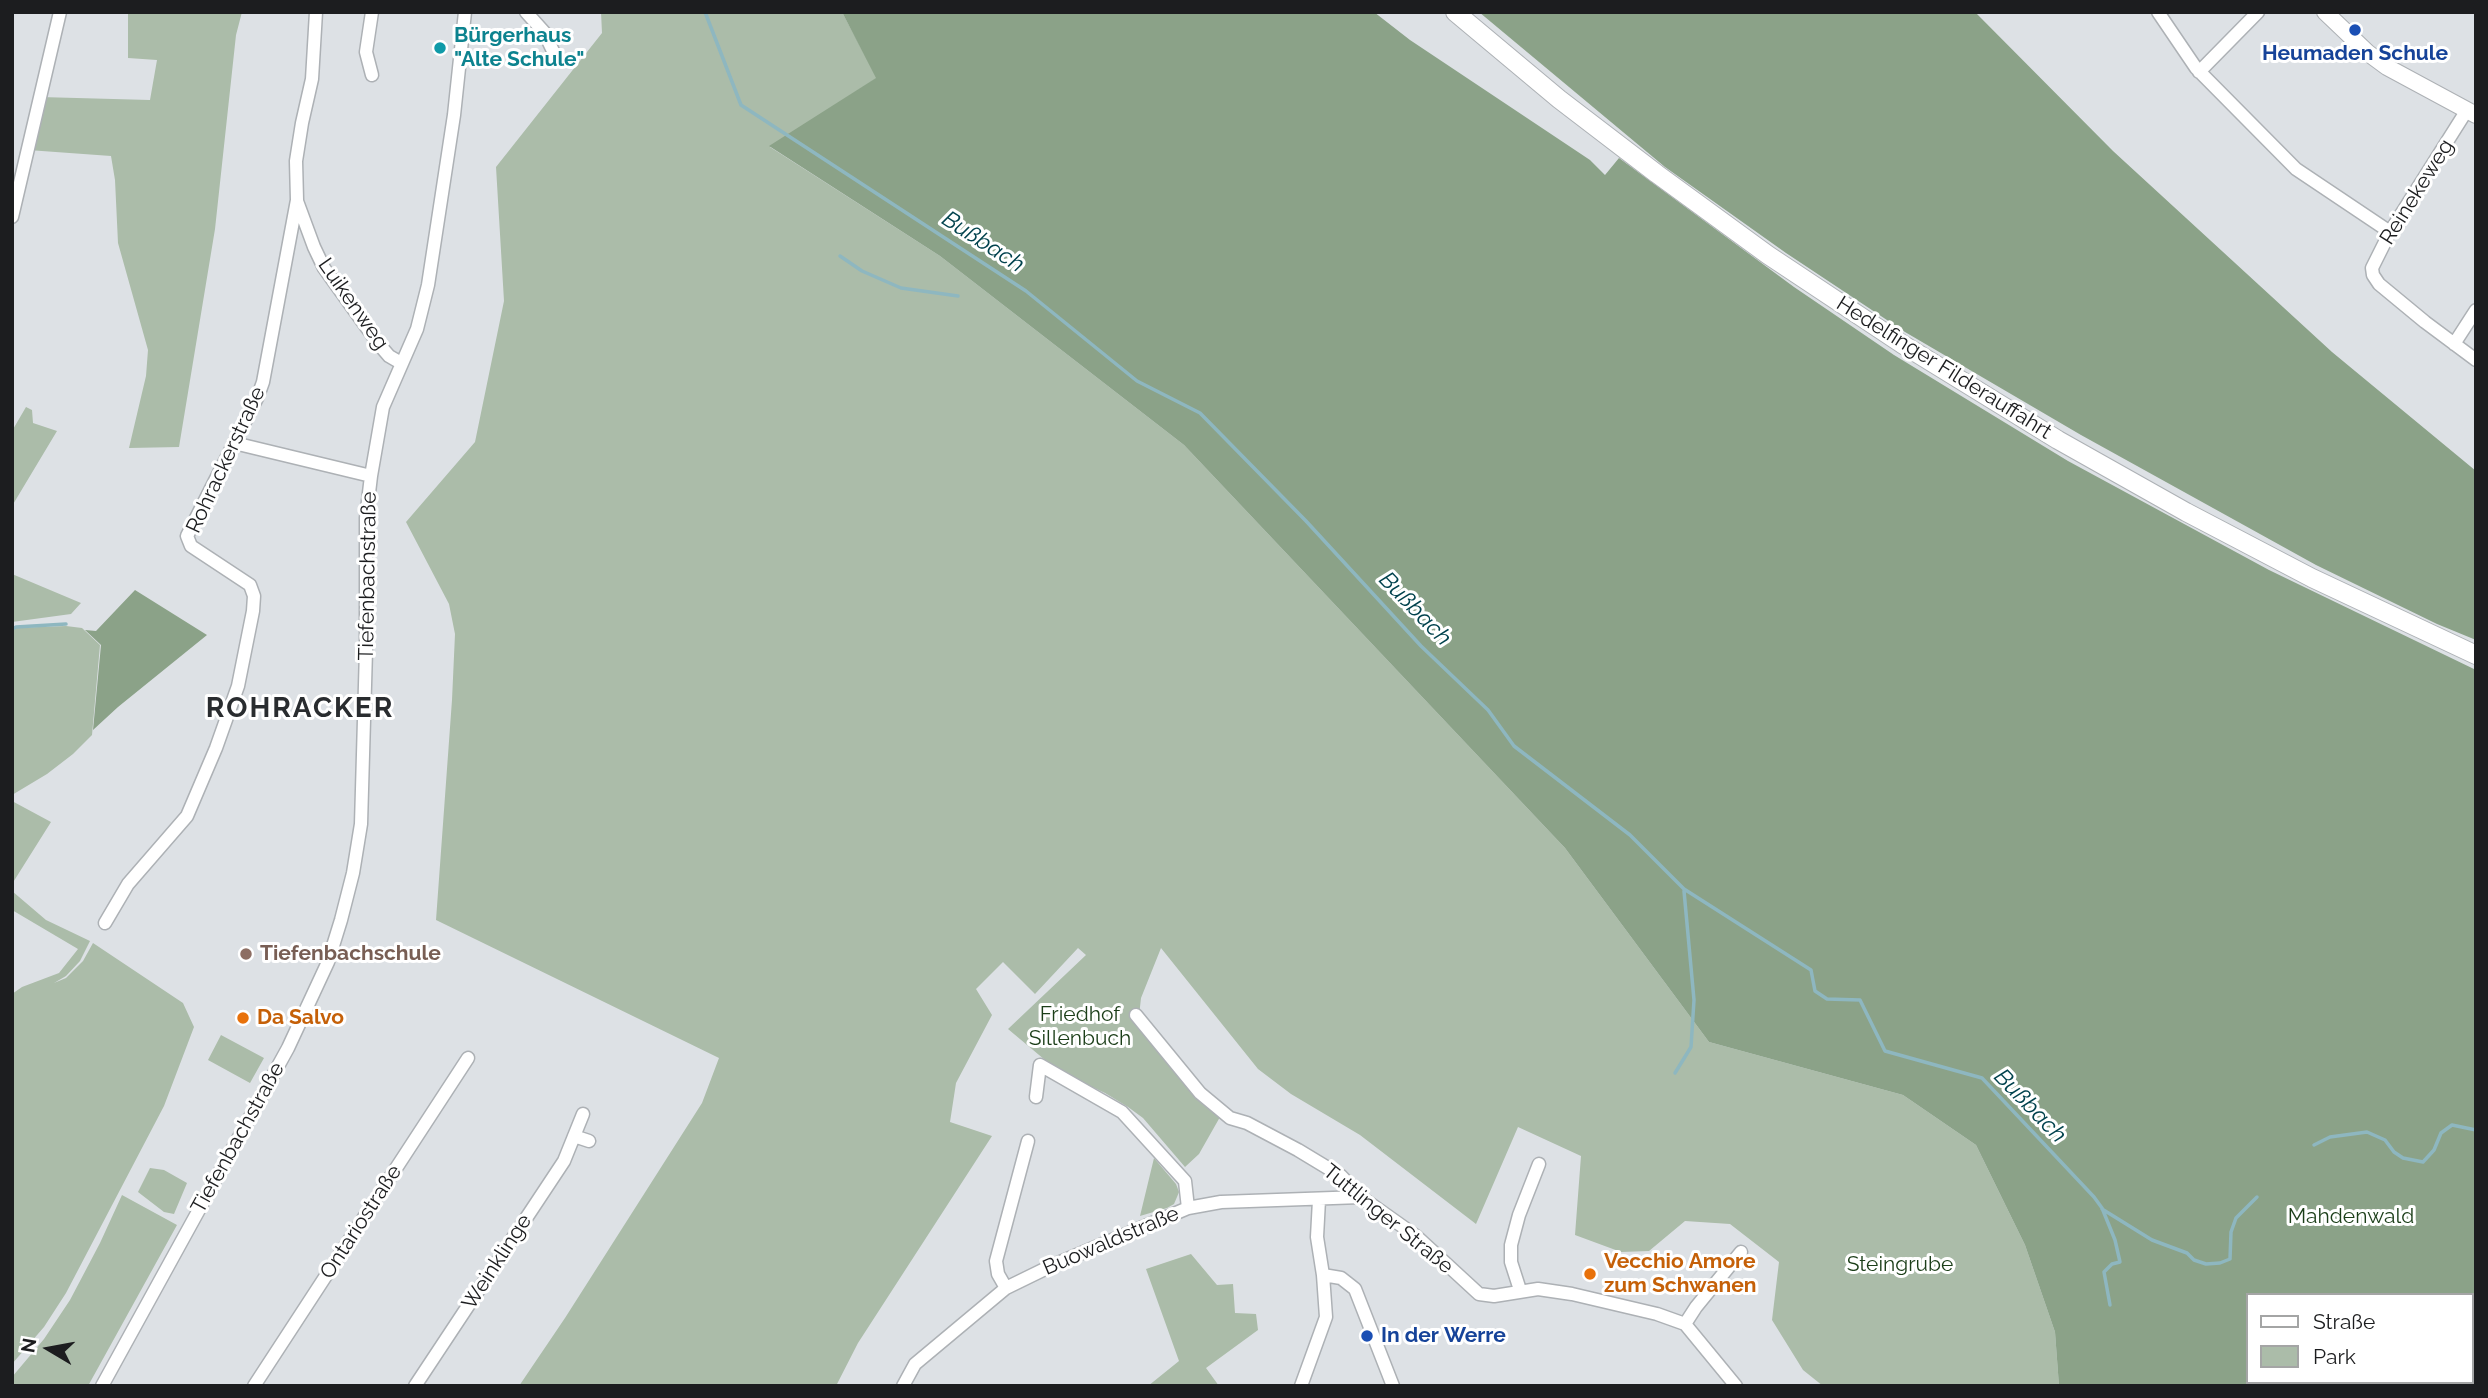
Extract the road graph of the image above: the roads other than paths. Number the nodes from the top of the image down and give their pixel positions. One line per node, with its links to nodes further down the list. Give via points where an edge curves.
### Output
1 (60, 12): 15 (street)
2 (316, 12): 14 (street, Rohrackerstraße, via 312,79 296,162)
3 (372, 12): 12 (street, via 366,52)
4 (465, 12): 20 (street, Tiefenbachstraße, via 428,285 417,329)
5 (526, 12): 10 (street)
6 (1455, 12): 23 (main road, Hedelfinger Filderauffahrt, via 1657,174 1834,300 1945,371 2186,512)
7 (2158, 12): 11 (street)
8 (2258, 12): 11 (street)
9 (2325, 12): 13 (street, via 2388,67)
10 (553, 51)
11 (2199, 72): 16 (street, via 2296,169)
12 (372, 75)
13 (2472, 113): 16 (street, Reinekeweg)
14 (297, 200): 20 (street, Luikenweg, via 324,268 377,342); 21 (street, Rohrackerstraße, via 263,382)
15 (12, 218)
16 (2390, 232): 18 (street, Reinekeweg, via 2376,257 2373,275 2379,285)
17 (2476, 310): 18 (street)
18 (2454, 344): 19 (street)
19 (2476, 360)
20 (401, 363): 22 (street, Tiefenbachstraße, via 383,407)
21 (234, 443): 22 (street); 24 (street, Rohrackerstraße, via 187,536 191,546 250,585 254,596 238,686 187,816 128,884)
22 (371, 476): 41 (street, Tiefenbachstraße, via 366,518 361,824 341,920 328,962 288,1048)
23 (2476, 655)
24 (104, 923)
25 (1136, 1015): 33 (street, Tuttlinger Straße, via 1200,1093 1230,1118 1278,1139 1341,1176)
26 (468, 1058): 42 (street, Ontariostraße)
27 (1036, 1097): 35 (street, via 1040,1065 1122,1112 1185,1181)
28 (583, 1114): 29 (street, Weinklinge)
29 (574, 1136): 30 (street); 43 (street, Weinklinge, via 564,1161)
30 (589, 1141)
31 (1028, 1141): 38 (street, via 996,1261)
32 (1539, 1164): 39 (street, via 1511,1245)
33 (1361, 1197): 34 (street, Buowaldstraße); 39 (street, Tuttlinger Straße, via 1416,1236 1479,1294)
34 (1319, 1200): 35 (street, Buowaldstraße, via 1221,1202); 37 (street, via 1317,1237)
35 (1188, 1208): 38 (street, Buowaldstraße)
36 (1741, 1252): 40 (street)
37 (1323, 1275): 45 (street, via 1326,1317); 46 (street, via 1341,1278 1355,1289)
38 (1006, 1288): 44 (street, Buowaldstraße, via 915,1364)
39 (1520, 1290): 40 (street, Tuttlinger Straße, via 1572,1294)
40 (1685, 1324): 47 (street)
41 (102, 1386)
42 (254, 1386)
43 (415, 1386)
44 (903, 1386)
45 (1301, 1386)
46 (1393, 1386)
47 (1736, 1386)

